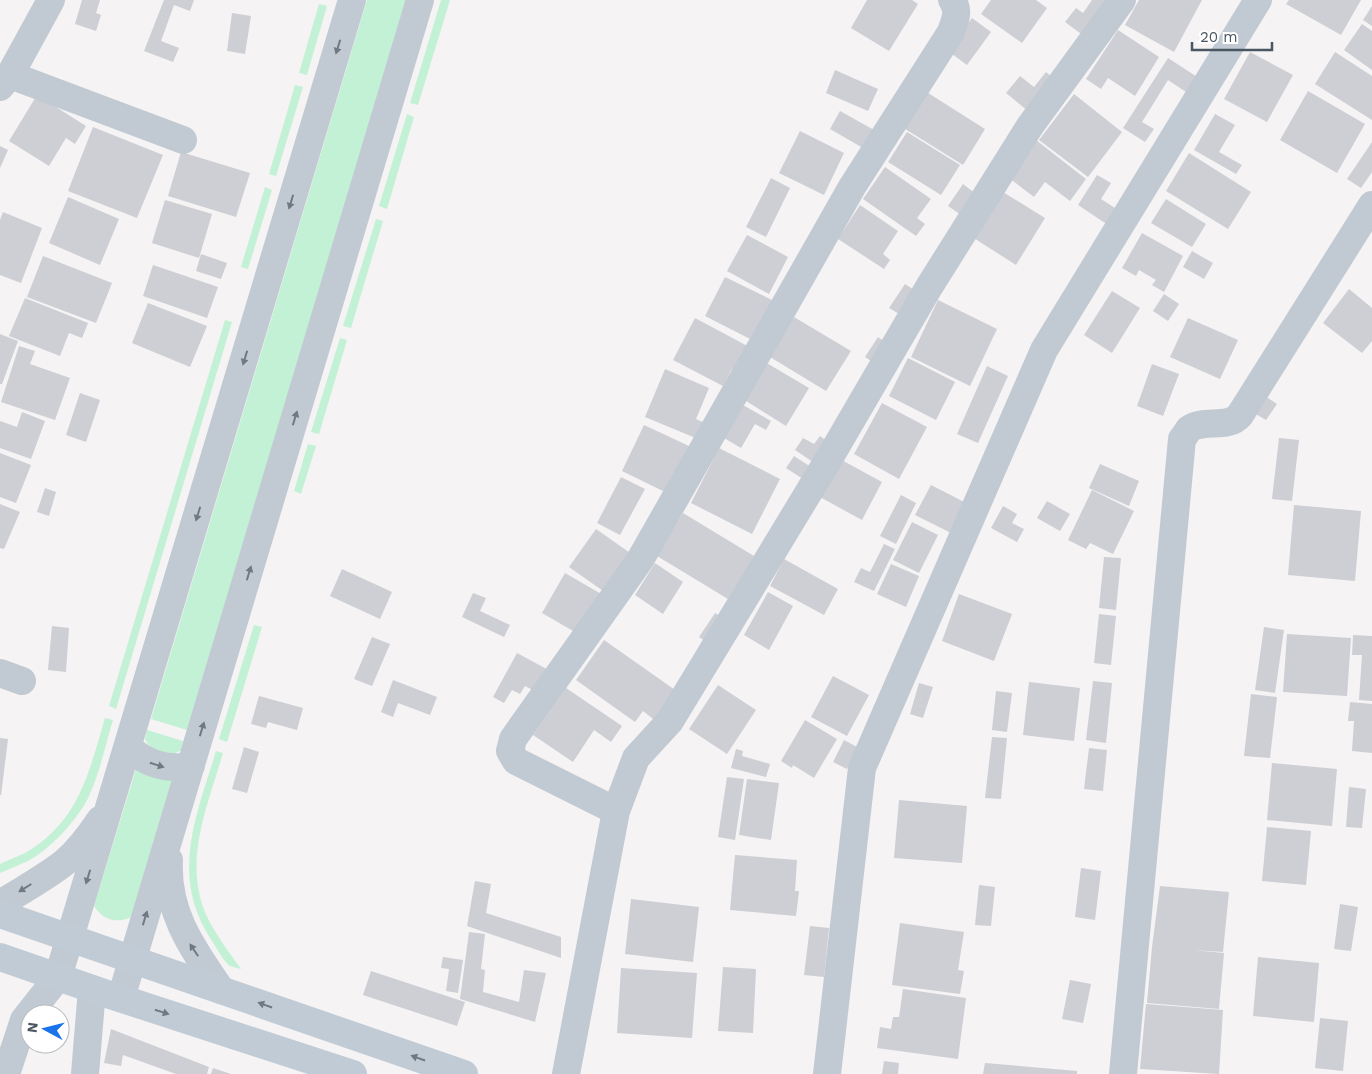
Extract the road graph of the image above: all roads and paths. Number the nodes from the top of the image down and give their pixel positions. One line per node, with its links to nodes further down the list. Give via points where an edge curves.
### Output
1 (51, 0): 7 (street)
2 (352, 0): 10 (street, one-way to 10)
3 (420, 0): 11 (street, one-way to 3)
4 (952, 0): 13 (street, via 957,14 951,32 852,187 640,560 513,739 510,751 516,761)
5 (1122, 0): 13 (street, via 1030,126 928,287 830,457 670,721 636,758)
6 (1258, 0): 30 (street, via 1044,350 862,768)
7 (5, 81): 8 (street)
8 (183, 140)
9 (1372, 205): 31 (street, via 1240,415 1229,423 1204,424 1190,429 1182,439)
10 (128, 747): 11 (street, one-way to 11, via 156,765 168,768); 12 (street)
11 (190, 766): 14 (street)
12 (115, 790): 15 (street, one-way to 15, via 104,814 66,861); 17 (street, one-way to 17)
13 (616, 811): 29 (street)
14 (174, 821): 19 (street, one-way to 14); 22 (street, one-way to 14, via 188,940 177,916 168,872)
15 (0, 904)
16 (0, 914): 17 (street)
17 (70, 939): 19 (street); 20 (street)
18 (0, 957): 20 (street)
19 (132, 960): 22 (street); 23 (street)
20 (58, 977): 21 (street); 25 (street, via 24,1020)
21 (92, 989): 23 (street); 26 (street)
22 (221, 990): 28 (street, one-way to 22)
23 (121, 998): 24 (street, one-way to 24)
24 (318, 1068): 27 (street)
25 (6, 1074)
26 (85, 1074)
27 (354, 1074)
28 (464, 1074)
29 (566, 1074)
30 (827, 1074)
31 (1123, 1074)

